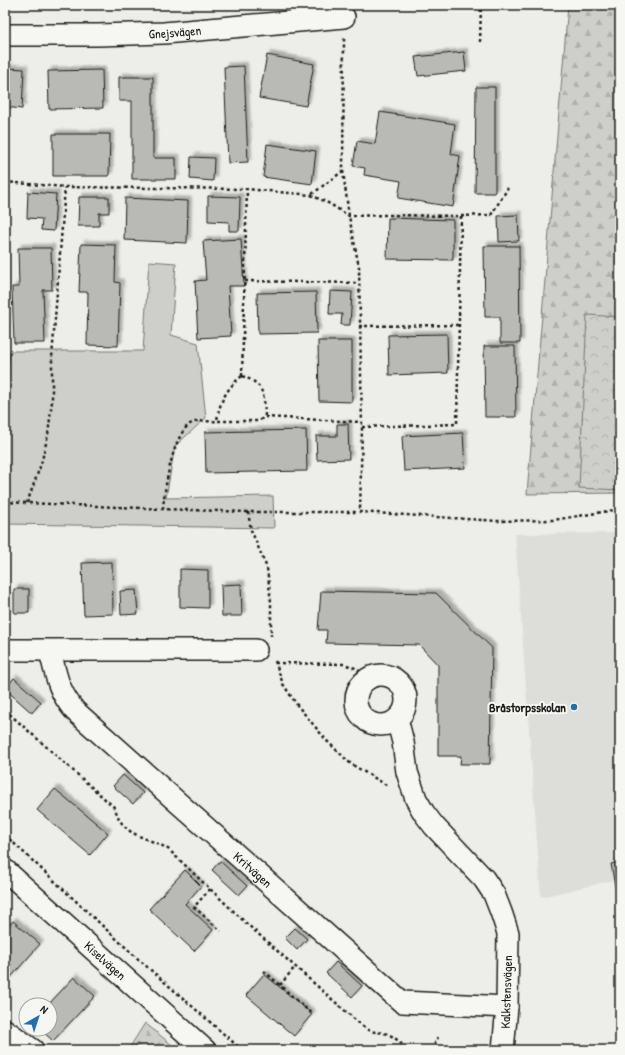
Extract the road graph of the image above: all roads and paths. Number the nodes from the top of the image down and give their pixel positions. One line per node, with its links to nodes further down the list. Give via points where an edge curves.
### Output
1 (481, 5): 5 (path)
2 (310, 12): 3 (street, Gnejsvägen); 4 (street, Gnejsvägen, via 164,33)
3 (344, 17): 6 (path)
4 (5, 35)
5 (480, 42)
6 (343, 171): 11 (path); 12 (path)
7 (5, 182): 8 (path)
8 (65, 187): 10 (path); 24 (path, via 48,435)
9 (508, 188): 13 (path, via 491,215)
10 (247, 189): 11 (path); 14 (path)
11 (311, 195): 12 (path)
12 (349, 216): 13 (path); 15 (path, via 359,267)
13 (461, 216): 16 (path)
14 (245, 281): 15 (path); 18 (path)
15 (359, 283): 17 (path)
16 (459, 325): 17 (path); 22 (path, via 457,424)
17 (360, 326): 21 (path)
18 (242, 376): 19 (path, via 252,380 263,393); 20 (path, via 222,398)
19 (265, 417): 20 (path, via 258,421); 21 (path)
20 (217, 421): 26 (path, via 191,424 183,432 167,476)
21 (361, 422): 22 (path)
22 (362, 427): 28 (path)
23 (5, 502): 24 (path)
24 (27, 503): 26 (path)
25 (620, 509): 28 (path, via 554,520 498,521)
26 (163, 510): 27 (path)
27 (248, 512): 28 (path); 29 (path, via 251,530 267,568 271,602)
28 (360, 512)
29 (267, 649): 31 (street); 32 (path)
30 (5, 650): 31 (street)
31 (50, 651): 44 (street, Kritvägen, via 57,681 65,700 75,711 402,1002)
32 (275, 663): 33 (path, via 344,664 355,668); 36 (path, via 283,684 297,705 327,741 350,764)
33 (368, 678): 35 (street, via 384,674 399,682 404,689 405,706); 35 (street, via 357,690 355,698 359,714 373,724 389,724)
34 (5, 710): 39 (path, via 115,808 126,828 133,834 168,849)
35 (397, 719): 44 (street, Kalkstensvägen, via 407,772 416,799 434,826 484,879 494,894 508,933)
36 (392, 788)
37 (5, 835): 50 (path, via 137,958)
38 (5, 870): 49 (street, Kiselvägen)
39 (210, 889): 40 (path, via 194,907); 41 (path)
40 (221, 931)
41 (296, 967): 43 (path); 51 (path, via 366,1029 392,1036)
42 (264, 970): 43 (path)
43 (280, 985): 45 (path)
44 (506, 1007): 53 (street, Kalkstensvägen)
45 (312, 1014)
46 (5, 1030): 48 (street)
47 (438, 1037): 52 (path)
48 (33, 1050)
49 (205, 1050)
50 (242, 1050)
51 (408, 1050)
52 (432, 1050)
53 (503, 1050)

